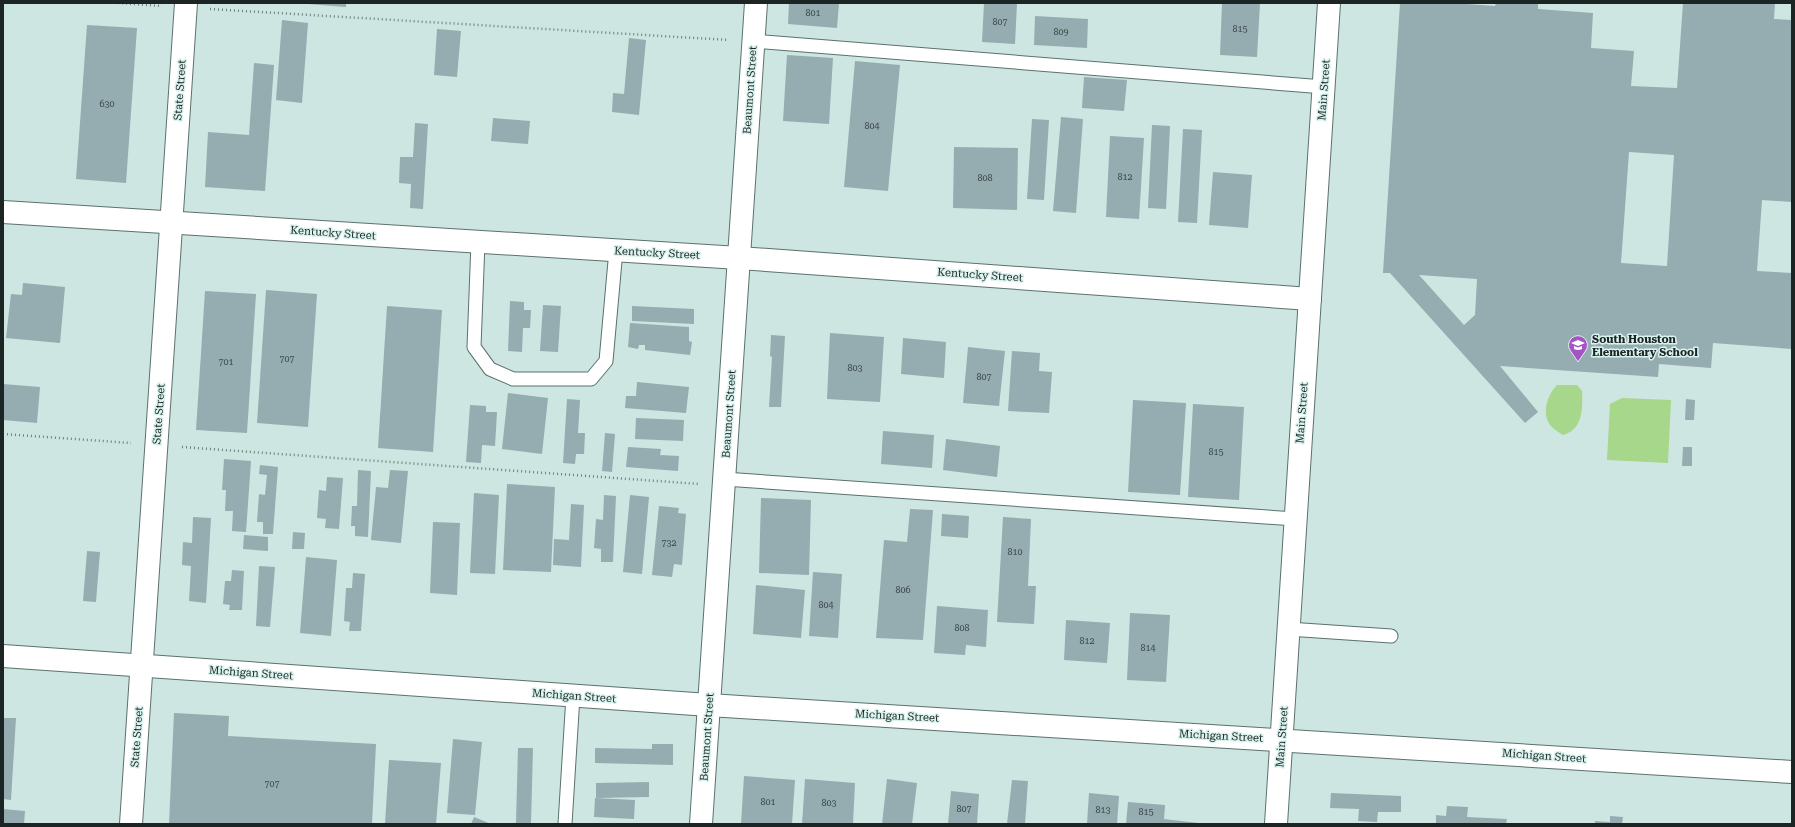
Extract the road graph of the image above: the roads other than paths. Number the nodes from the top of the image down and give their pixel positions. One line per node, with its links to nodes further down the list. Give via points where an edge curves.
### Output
1 (756, 3): 4 (street, Beaumont Street)
2 (1329, 3): 5 (street, Main Street)
3 (186, 5): 7 (street, State Street)
4 (753, 41): 5 (lane); 10 (street, Beaumont Street)
5 (1324, 87): 11 (street, Main Street)
6 (3, 212): 7 (street, Kentucky Street)
7 (171, 222): 8 (street, Kentucky Street); 17 (street, State Street)
8 (478, 242): 9 (street, Kentucky Street); 9 (lane, via 474,347 490,369 513,379 591,379 606,361)
9 (616, 250): 10 (street, Kentucky Street)
10 (739, 258): 11 (street, Kentucky Street); 12 (street, Beaumont Street)
11 (1310, 299): 13 (street, Main Street)
12 (724, 482): 13 (lane); 19 (street, Beaumont Street)
13 (1295, 519): 14 (street, Main Street)
14 (1288, 629): 15 (lane); 20 (street, Main Street)
15 (1391, 636)
16 (3, 656): 17 (street, Michigan Street)
17 (142, 666): 18 (street, Michigan Street); 22 (street, State Street)
18 (572, 696): 19 (street, Michigan Street); 23 (lane)
19 (709, 705): 20 (street, Michigan Street); 24 (street, Beaumont Street)
20 (1282, 740): 21 (street, Michigan Street); 25 (street, Main Street)
21 (1792, 772)
22 (131, 824)
23 (565, 824)
24 (702, 824)
25 (1276, 824)

